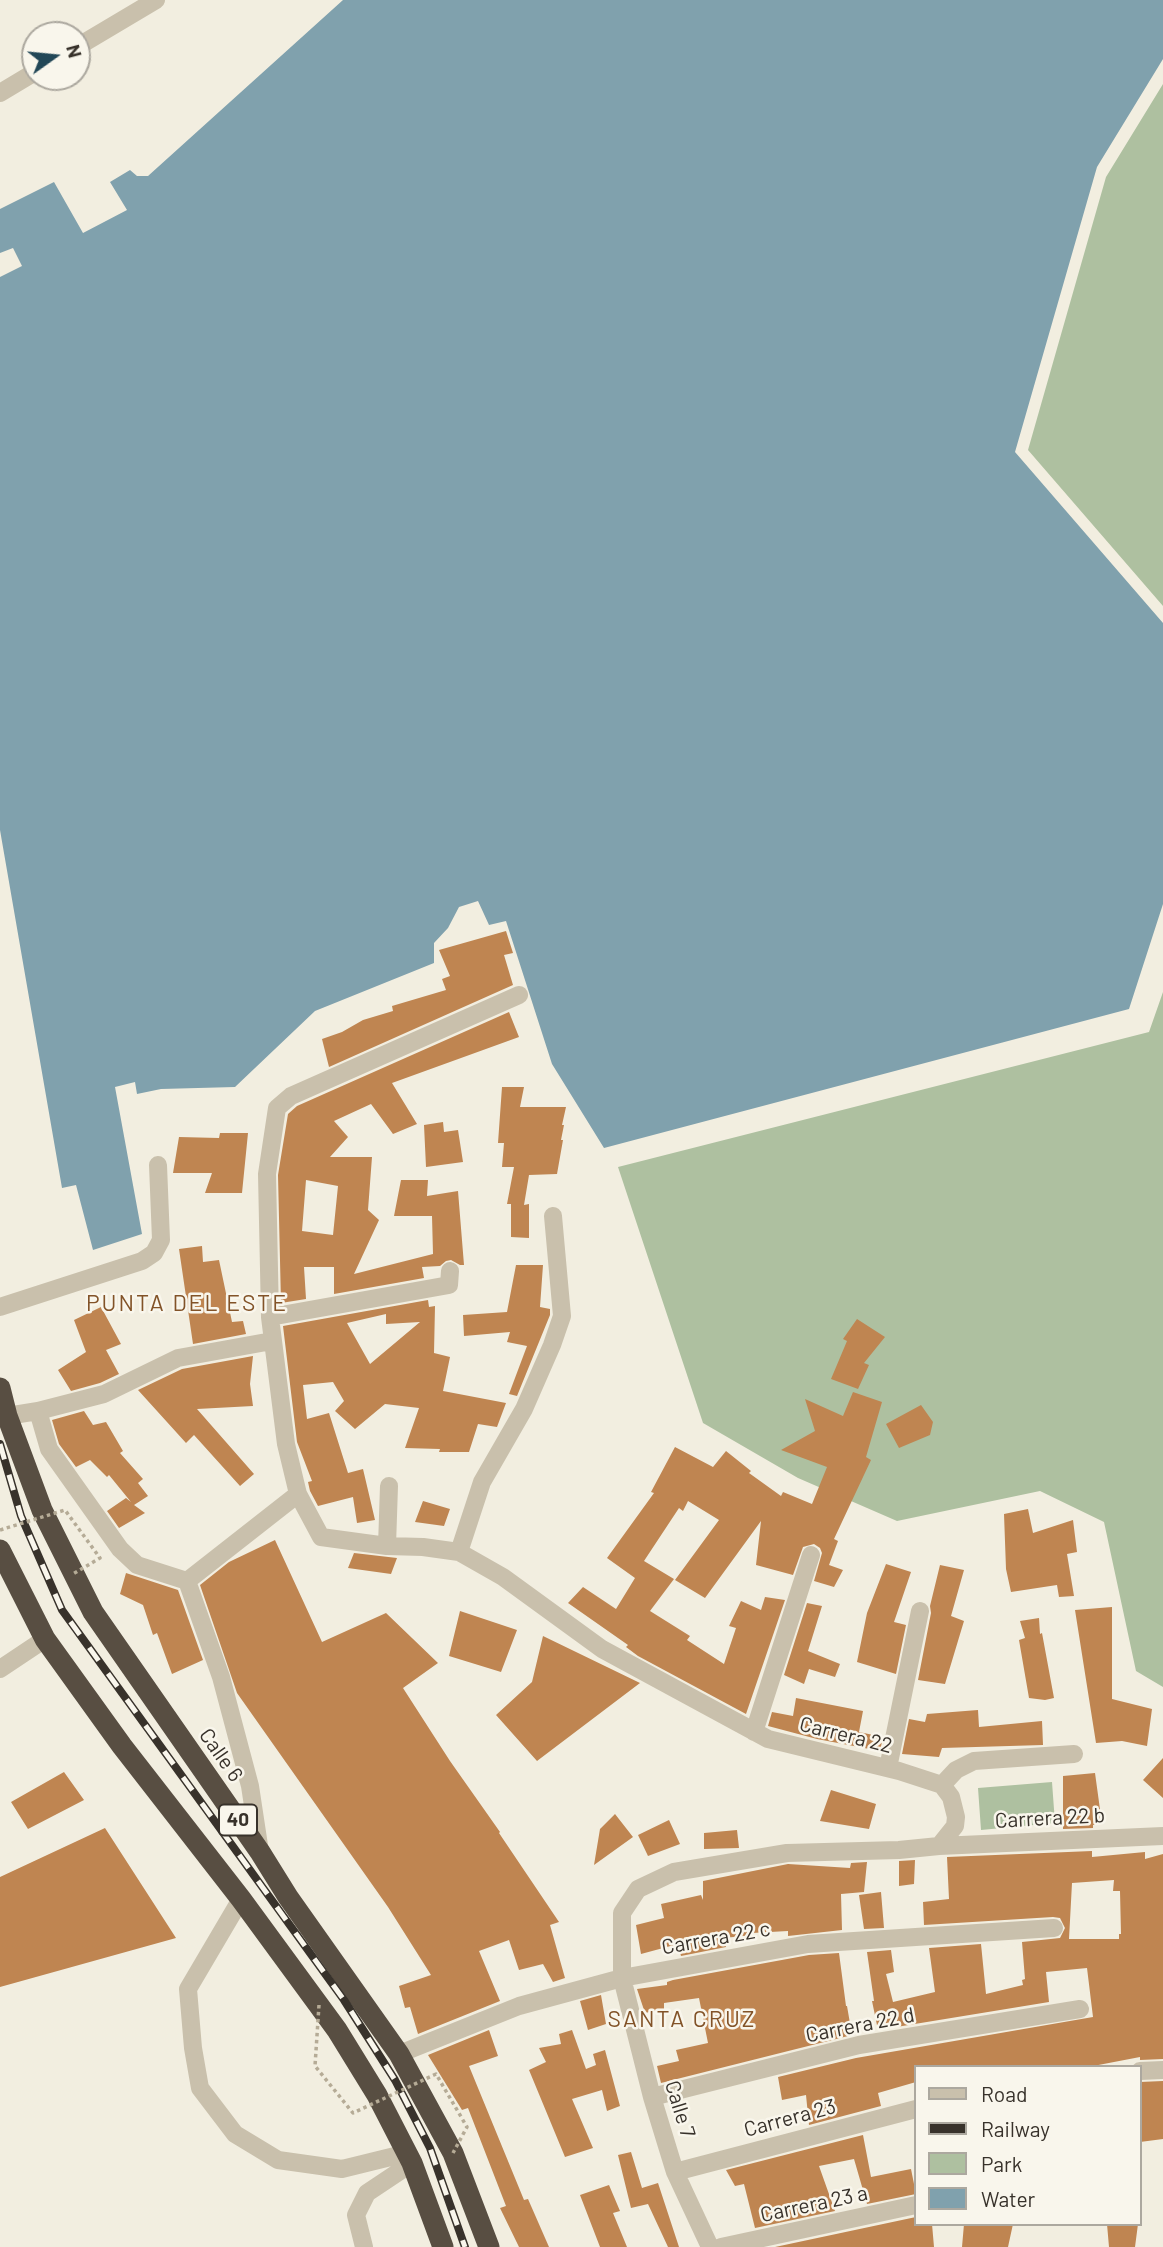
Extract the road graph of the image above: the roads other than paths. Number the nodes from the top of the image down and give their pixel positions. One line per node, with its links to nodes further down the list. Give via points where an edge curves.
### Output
1 (156, 0): 2 (street)
2 (91, 39)
3 (21, 80): 4 (street)
4 (0, 93)
5 (519, 995): 10 (street, via 291,1096 277,1108 267,1174)
6 (158, 1165): 9 (street, via 161,1240 153,1253 142,1261)
7 (553, 1216): 18 (street, via 562,1316 524,1409 482,1482)
8 (450, 1271): 10 (street, via 449,1285)
9 (0, 1307)
10 (270, 1317): 11 (street)
11 (272, 1340): 13 (street, via 178,1357 104,1394); 16 (street, via 286,1444)
12 (0, 1388): 14 (highway, Calle 6 / 40)
13 (38, 1411): 14 (street); 21 (street, via 50,1449 120,1549 136,1565)
14 (7, 1416): 31 (highway, Calle 6 / 40, via 42,1510 93,1612)
15 (389, 1486): 17 (street)
16 (298, 1494): 17 (street, Carrera 22, via 321,1537); 21 (street)
17 (387, 1546): 18 (street, Carrera 22)
18 (458, 1552): 25 (street, Carrera 22, via 503,1577 602,1649)
19 (811, 1555): 25 (street)
20 (1, 1556): 23 (highway, 40)
21 (187, 1581): 31 (street, via 228,1701 250,1786)
22 (920, 1611): 27 (street)
23 (45, 1639): 24 (street); 32 (highway, 40)
24 (0, 1669)
25 (754, 1732): 27 (street, Carrera 22)
26 (1074, 1754): 28 (street, via 974,1761 956,1770)
27 (888, 1768): 28 (street, Carrera 22)
28 (942, 1785): 30 (street, via 956,1817 955,1826)
29 (1163, 1836): 30 (street, Carrera 22 b)
30 (939, 1846): 34 (street, via 787,1853 674,1871 638,1889 622,1913)
31 (260, 1852): 36 (highway, Calle 6 / 40)
32 (241, 1899): 41 (highway, 40, via 337,2030); 41 (street, via 188,1989 200,2088 235,2134 278,2160 342,2169)
33 (1054, 1928): 34 (street, Carrera 22 c, via 808,1944)
34 (622, 1978): 36 (street, Carrera 22 c, via 519,2006); 39 (street, Calle 7)
35 (1080, 2009): 39 (street, Carrera 22 d, via 859,2045)
36 (399, 2054): 46 (highway, Calle 6 / 40, via 453,2153)
37 (1163, 2070): 38 (street)
38 (1142, 2071)
39 (652, 2096): 42 (street, Calle 7)
40 (914, 2110): 42 (street, Carrera 23)
41 (410, 2158): 44 (street, via 367,2193 356,2215); 45 (highway, 40)
42 (676, 2172): 47 (street, Calle 7)
43 (914, 2205): 48 (street, Carrera 23 a)
44 (363, 2247)
45 (443, 2247)
46 (489, 2247)
47 (710, 2247)
48 (721, 2247)

